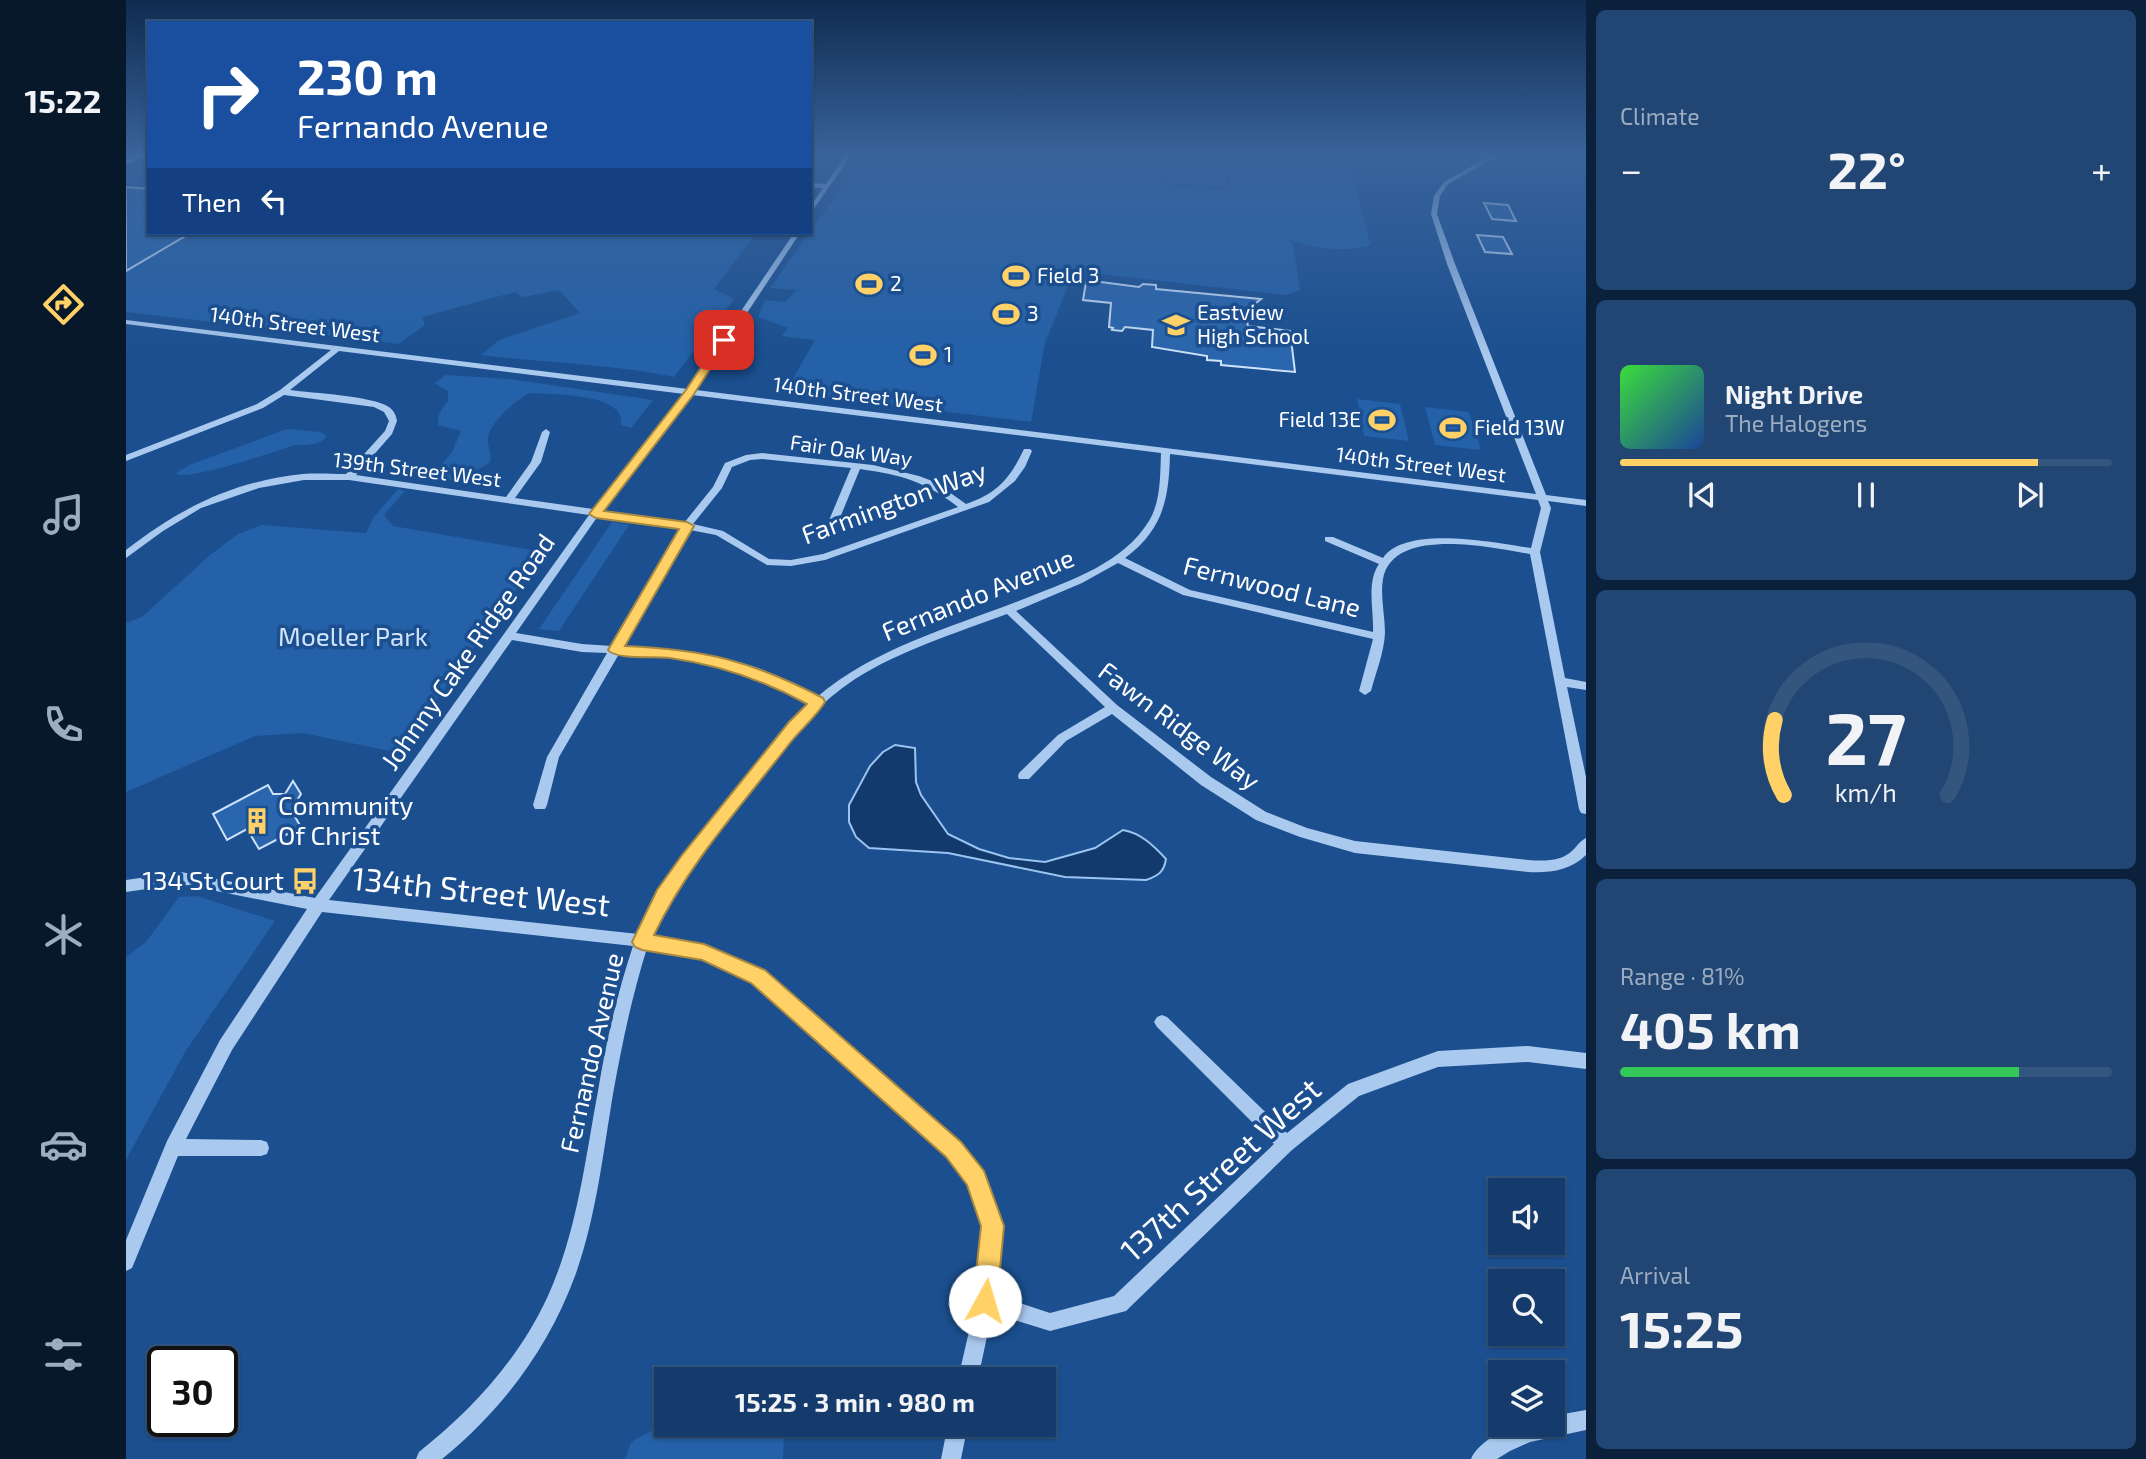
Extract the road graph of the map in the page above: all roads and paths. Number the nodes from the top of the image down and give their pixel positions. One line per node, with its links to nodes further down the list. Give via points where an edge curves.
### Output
1 (1436, 221): 13 (street)
2 (796, 235): 6 (street, Johnny Cake Ridge Road)
3 (126, 322): 4 (street, 140th Street West)
4 (338, 348): 5 (street); 6 (street, 140th Street West)
5 (283, 392): 10 (street, via 235,418); 12 (street, via 368,403 390,412 389,432)
6 (690, 392): 8 (street, 140th Street West); 17 (street, Johnny Cake Ridge Road)
7 (546, 432): 14 (street, via 537,462)
8 (1166, 450): 13 (street, 140th Street West); 23 (street, Fernando Avenue, via 1164,493 1158,512 1139,541)
9 (1027, 451): 16 (street, Farmington Way, via 1021,471 1004,488 986,500)
10 (126, 457)
11 (856, 467): 16 (street, Fair Oak Way, via 917,478); 18 (street); 19 (street, Fair Oak Way, via 749,457 728,466)
12 (349, 477): 14 (street, 139th Street West); 22 (street, 139th Street West, via 291,479 225,495 169,521)
13 (1542, 498): 15 (street, 140th Street West); 21 (street, via 1547,512)
14 (508, 501): 17 (street, 139th Street West)
15 (1586, 503)
16 (964, 506): 19 (street, Farmington Way, via 825,557 791,563 767,562 719,533)
17 (596, 514): 19 (street, Farmington Way); 26 (street, Johnny Cake Ridge Road)
18 (832, 525)
19 (687, 526): 28 (street)
20 (1329, 539): 24 (street)
21 (1535, 552): 24 (street, via 1429,542 1402,548); 29 (street)
22 (126, 555)
23 (1118, 559): 25 (street, Fernando Avenue); 27 (street, Fernwood Lane, via 1203,598)
24 (1384, 562): 27 (street, via 1378,581)
25 (1009, 610): 32 (street, Fernando Avenue, via 871,666); 33 (street, Fawn Ridge Way)
26 (509, 636): 28 (street); 39 (street, Johnny Cake Ridge Road)
27 (1380, 637): 31 (street)
28 (615, 650): 32 (street, via 727,663 773,679); 35 (street, via 553,757)
29 (1560, 681): 30 (street); 36 (street)
30 (1586, 686)
31 (1365, 691)
32 (817, 702): 40 (street, Fernando Avenue, via 689,860 664,896)
33 (1113, 708): 34 (street, via 1062,738); 37 (street, Fawn Ridge Way, via 1243,806 1330,841 1542,867 1567,862)
34 (1024, 776)
35 (540, 805)
36 (1586, 810)
37 (1586, 845)
38 (126, 886): 39 (street, 134th Street West, via 181,878)
39 (318, 905): 40 (street, 134th Street West); 44 (street, Johnny Cake Ridge Road, via 226,1045)
40 (642, 942): 47 (street, 134th Street West, via 704,952 758,976 953,1149 976,1179 992,1226); 51 (street, Fernando Avenue, via 615,1043 576,1245 545,1324 510,1379 460,1434)
41 (1162, 1022): 43 (street)
42 (1586, 1062): 43 (street, 137th Street West, via 1528,1054 1438,1059 1354,1090)
43 (1286, 1144): 47 (street, 137th Street West, via 1119,1304 1050,1322)
44 (173, 1147): 45 (street); 46 (street, Johnny Cake Ridge Road)
45 (261, 1147)
46 (126, 1262)
47 (985, 1301): 48 (street, 134th Street West)
48 (971, 1367)
49 (1586, 1420): 53 (street, via 1549,1425 1490,1450)
50 (955, 1437): 52 (street)
51 (426, 1459)
52 (951, 1459)
53 (1481, 1459)

